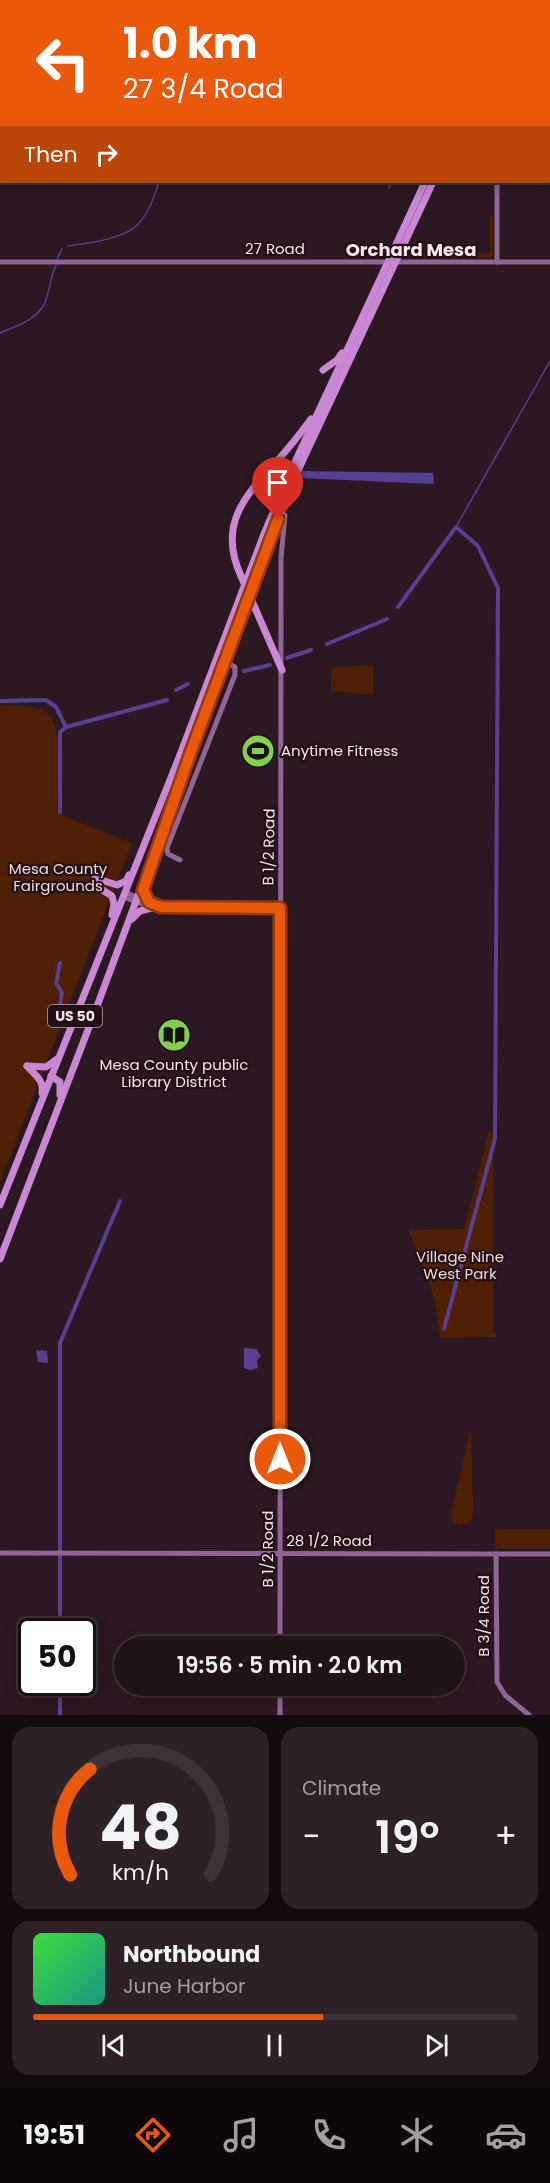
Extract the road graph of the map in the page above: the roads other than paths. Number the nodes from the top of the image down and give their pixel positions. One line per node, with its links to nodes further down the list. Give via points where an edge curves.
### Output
1 (425, 183): 5 (highway, US 50)
2 (432, 183): 5 (highway, US 50)
3 (497, 183): 6 (street)
4 (0, 262): 5 (street, 27 Road)
5 (392, 262): 6 (street, 27 Road); 8 (highway, US 50); 10 (highway, US 50)
6 (497, 262): 7 (street, 27 Road)
7 (550, 262)
8 (358, 325): 9 (highway, via 341,355); 10 (highway, US 50)
9 (323, 370)
10 (340, 373): 11 (highway, US 50); 12 (highway, US 50)
11 (316, 416): 14 (highway, US 50, via 264,534); 15 (highway, bridge, via 261,477 234,522 236,566)
12 (301, 464): 13 (highway); 14 (highway, US 50)
13 (285, 515): 15 (street, B 1/2 Road, via 281,558)
14 (220, 660): 16 (highway, US 50); 17 (highway, US 50); 18 (street, via 236,668 167,848 168,854)
15 (282, 670): 22 (street, B 1/2 Road)
16 (156, 815): 19 (highway, US 50); 24 (highway, via 126,881 114,885 94,881 112,896 114,904)
17 (163, 828): 20 (highway, US 50); 21 (highway, via 143,890 147,900)
18 (180, 860)
19 (125, 896): 20 (street); 23 (highway); 24 (highway, US 50)
20 (136, 900): 21 (street); 23 (highway, US 50)
21 (158, 907): 22 (street); 23 (highway, via 138,912)
22 (280, 908): 32 (street, B 1/2 Road)
23 (128, 923): 28 (highway, US 50)
24 (94, 968): 25 (highway, US 50)
25 (58, 1058): 26 (highway, US 50); 27 (highway, via 46,1067 27,1066 42,1084)
26 (51, 1076): 27 (highway, US 50); 28 (highway, via 61,1084)
27 (40, 1104): 29 (highway, US 50)
28 (55, 1115): 30 (highway, US 50)
29 (0, 1205)
30 (0, 1259)
31 (0, 1553): 32 (street, 28 1/2 Road)
32 (279, 1553): 33 (street, 28 1/2 Road); 35 (street, B 1/2 Road)
33 (496, 1554): 34 (street, 28 1/2 Road); 38 (street, B 3/4 Road, via 496,1678 505,1695)
34 (550, 1554)
35 (280, 1636)
36 (280, 1696): 37 (street)
37 (280, 1715)
38 (529, 1715)

